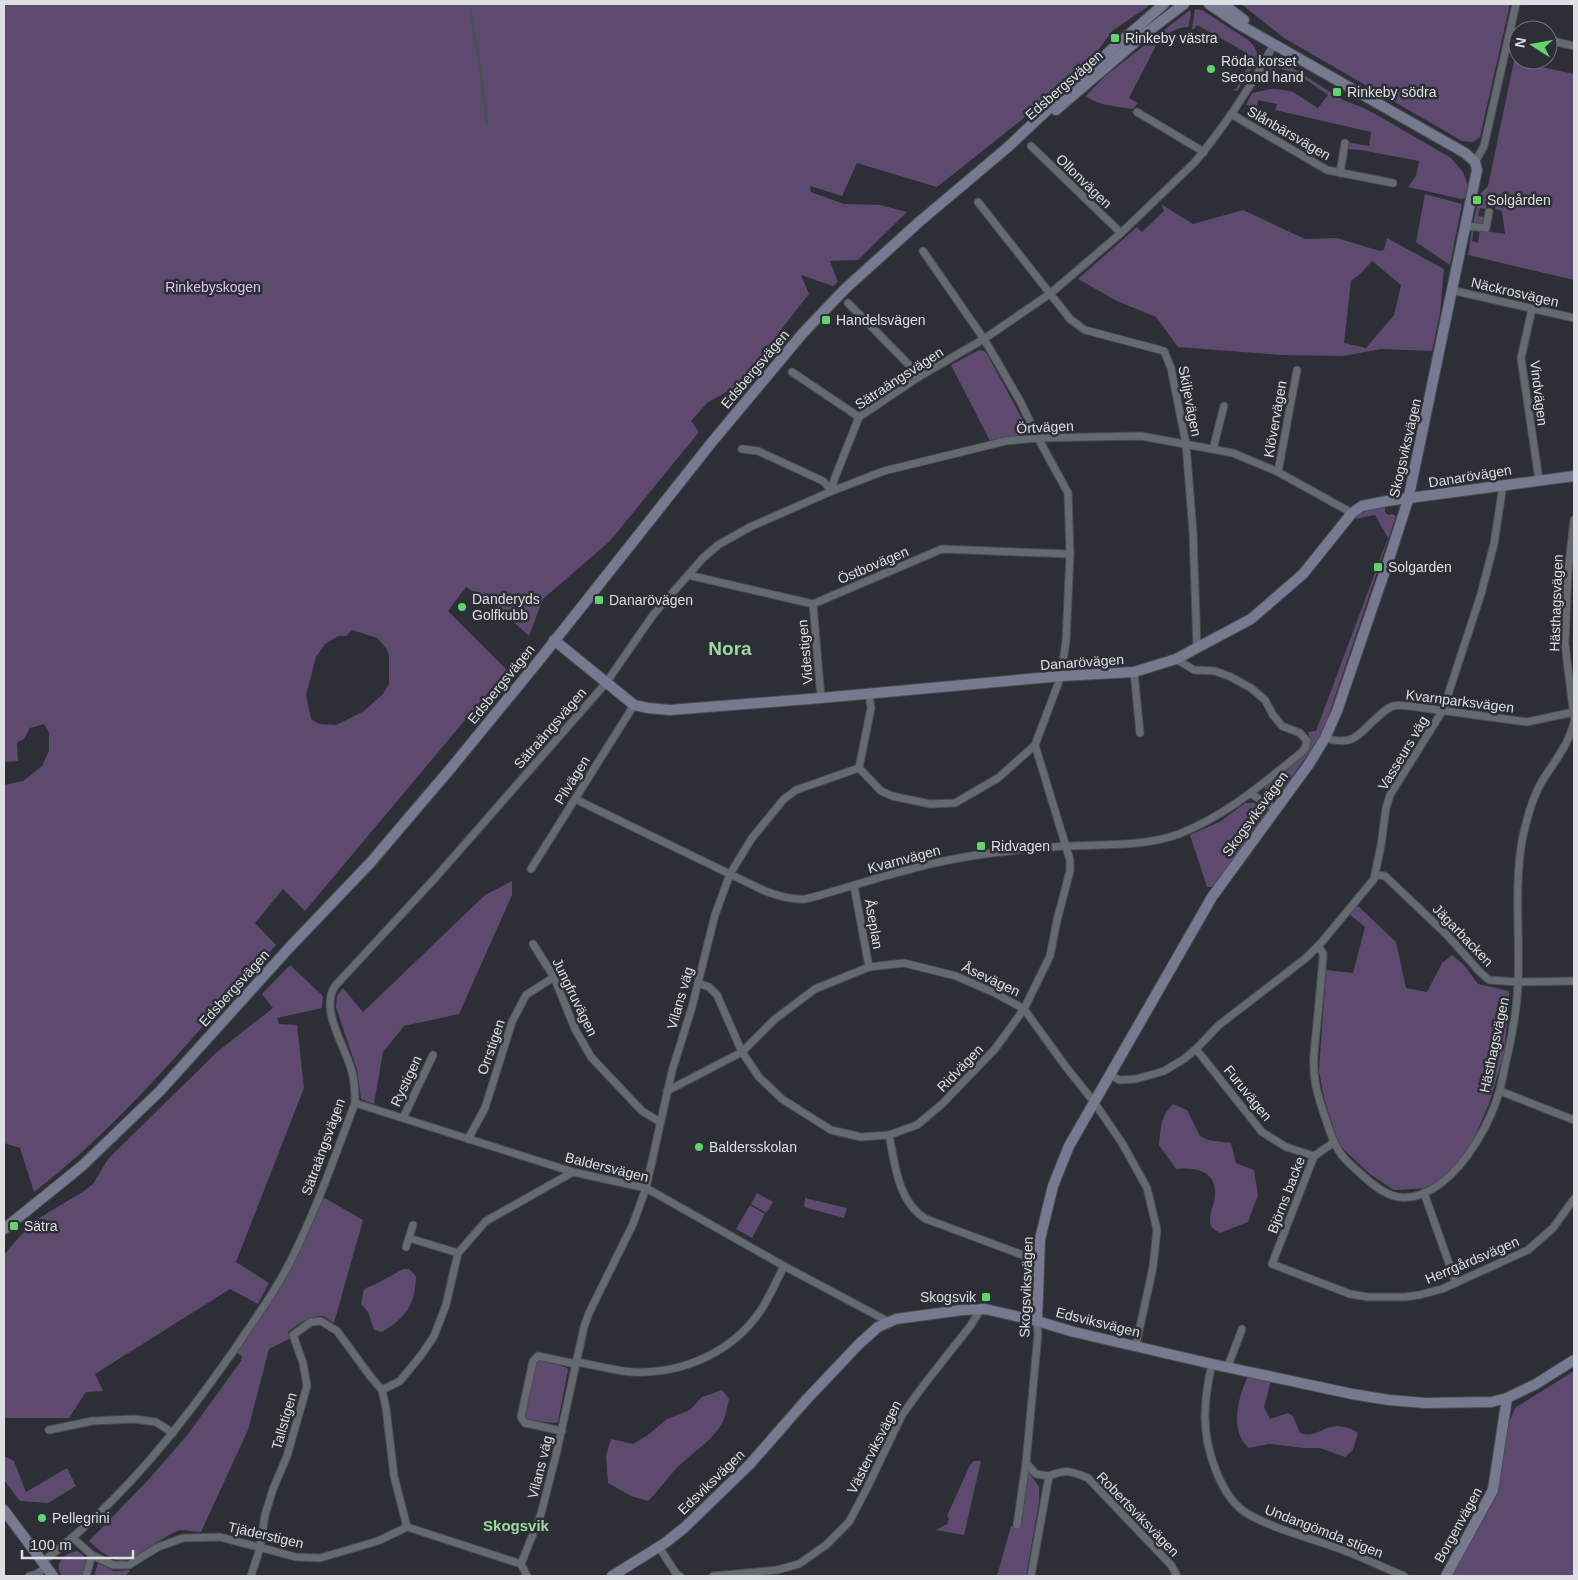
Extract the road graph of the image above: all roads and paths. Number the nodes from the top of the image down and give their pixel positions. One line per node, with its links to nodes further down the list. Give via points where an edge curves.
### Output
1 (1163, 4): 16 (street, Edsbergsvägen)
2 (1184, 4): 16 (street, Edsbergsvägen)
3 (1209, 4): 9 (street)
4 (1223, 4): 6 (street)
5 (1516, 4): 7 (street)
6 (1231, 7): 9 (street)
7 (1515, 20)
8 (1558, 42): 10 (street)
9 (1274, 44): 13 (street, Sätraängsvägen); 18 (street, via 1465,153)
10 (1574, 46)
11 (1508, 55): 18 (street, via 1484,146)
12 (1137, 112): 17 (street)
13 (1231, 114): 17 (street, Sätraängsvägen); 19 (street, Slånbärsvägen, via 1326,170)
14 (1344, 143): 19 (street)
15 (1031, 146): 24 (street, Ollonvägen)
16 (1008, 147): 52 (street, Edsbergsvägen, via 919,222 803,333)
17 (1204, 152): 24 (street, Sätraängsvägen)
18 (1475, 162): 23 (street, Skogsviksvägen, via 1477,170)
19 (1340, 173): 20 (street, Slånbärsvägen)
20 (1393, 183)
21 (978, 202): 27 (street, Skiljevägen)
22 (1489, 212): 23 (street, via 1486,228)
23 (1466, 226): 26 (street, Skogsviksvägen)
24 (1121, 233): 27 (street, Sätraängsvägen)
25 (922, 251): 31 (street)
26 (1451, 290): 29 (street, Näckrosvägen); 46 (street, Skogsviksvägen)
27 (1051, 293): 31 (street, Sätraängsvägen); 38 (street, Skiljevägen, via 1070,318 1085,330 1164,351 1172,368)
28 (848, 303): 34 (street)
29 (1532, 309): 30 (street, Näckrosvägen); 43 (street, Vindvägen, via 1521,358)
30 (1574, 318)
31 (984, 339): 34 (street, Sätraängsvägen); 37 (street)
32 (1297, 370): 41 (street, Klövervägen)
33 (792, 372): 36 (street)
34 (920, 376): 36 (street, Sätraängsvägen)
35 (1224, 406): 40 (street)
36 (859, 417): 45 (street, Sätraängsvägen)
37 (1038, 438): 38 (street, Örtvägen, via 1141,436); 45 (street, Örtvägen, via 1006,441 884,471); 49 (street, via 1068,493)
38 (1186, 444): 40 (street, Örtvägen); 53 (street, Skiljevägen)
39 (742, 449): 45 (street, via 758,451 823,481)
40 (1213, 449): 41 (street, Örtvägen)
41 (1278, 472): 47 (street, Örtvägen)
42 (1574, 476): 43 (street, Danarövägen)
43 (1539, 480): 44 (street, Danarövägen)
44 (1503, 485): 46 (street, Danarövägen); 61 (street, Vasseurs väg, via 1494,544 1481,594)
45 (832, 490): 50 (street, Sätraängsvägen, via 718,544)
46 (1408, 500): 47 (street, Danarövägen, via 1362,506); 66 (street, Skogsviksvägen)
47 (1352, 513): 53 (street, Danarövägen, via 1303,574 1250,619)
48 (1574, 520): 62 (street, Hästhagsvägen, via 1565,644)
49 (1070, 554): 51 (street, Östbovägen, via 942,549); 56 (street)
50 (688, 575): 51 (street); 57 (street, Sätraängsvägen, via 653,615)
51 (813, 604): 59 (street, Videstigen)
52 (554, 640): 57 (street, Danarövägen); 105 (street, Edsbergsvägen, via 371,862 160,1091 82,1166)
53 (1197, 647): 54 (street, Danarövägen)
54 (1176, 659): 55 (street, Danarövägen); 69 (street, Kvarnvägen, via 1194,670 1216,672 1251,688 1265,700 1282,726 1300,733 1307,741 1301,753)
55 (1134, 672): 56 (street, Danarövägen); 65 (street)
56 (1061, 676): 58 (street, Danarövägen); 67 (street)
57 (606, 683): 60 (street, Danarövägen); 92 (street, Sätraängsvägen, via 331,992 330,1010 352,1071)
58 (869, 694): 59 (street, Danarövägen); 68 (street, via 870,708)
59 (822, 698): 60 (street, Danarövägen, via 670,710)
60 (634, 705): 70 (street, Pilvägen)
61 (1443, 710): 62 (street, Kvarnparksvägen, via 1528,722); 66 (street, Kvarnparksvägen, via 1393,706 1348,741); 75 (street, Vasseurs väg, via 1390,795)
62 (1574, 712): 63 (street, Hästhagsvägen)
63 (1574, 717)
64 (1574, 722): 82 (street, Hästhagsvägen, via 1571,735 1540,784 1526,823 1518,870)
65 (1140, 733)
66 (1325, 738): 71 (street, Skogsviksvägen)
67 (1035, 745): 68 (street, via 998,778 955,803 930,804 881,792); 72 (street, Ridvägen)
68 (859, 768): 74 (street, Vilans väg, via 796,790 784,799 752,838)
69 (1251, 794): 71 (street); 72 (street, Kvarnvägen, via 1199,825 1151,842)
70 (575, 799): 73 (street, Pilvägen); 74 (street, Kvarnvägen)
71 (1276, 809): 88 (street, Skogsviksvägen, via 1212,897)
72 (1066, 846): 76 (street, Kvarnvägen, via 956,858); 84 (street, Ridvägen, via 1070,869 1050,956)
73 (531, 869)
74 (730, 874): 76 (street, Kvarnvägen, via 780,897 804,899); 83 (street, Vilans väg, via 715,916)
75 (1376, 875): 78 (street, Vasseurs väg); 82 (street, Jägarbacken, via 1385,876 1484,976 1490,980)
76 (854, 886): 79 (street, Åseplan)
77 (533, 944): 80 (street, Jungfruvägen)
78 (1318, 946): 85 (street, Vasseurs väg, via 1219,1025); 98 (street, Hästhagsvägen, via 1323,958 1315,1078)
79 (869, 967): 84 (street, Åsevägen, via 904,963 956,976); 86 (street, Åsevägen, via 815,989 775,1019)
80 (554, 977): 95 (street, Jungfruvägen, via 590,1057 642,1111); 97 (street, Orrstigen, via 526,995 512,1022 485,1108)
81 (1574, 981): 82 (street, Jägarbacken)
82 (1518, 982): 90 (street, Hästhagsvägen, via 1516,1014)
83 (698, 983): 86 (street, Ridvägen, via 717,995); 89 (street, Vilans väg)
84 (1024, 1009): 91 (street, Åsevägen); 96 (street, Ridvägen, via 995,1049 942,1104 916,1125)
85 (1196, 1049): 88 (street, Vasseurs väg, via 1164,1071 1119,1080); 99 (street, Furuvägen, via 1262,1132 1286,1147)
86 (742, 1052): 89 (street, Åsevägen); 96 (street, Ridvägen, via 759,1077 782,1099 831,1130 861,1137)
87 (433, 1055): 93 (street, Rystigen)
88 (1111, 1075): 91 (street, Skogsviksvägen)
89 (667, 1090): 95 (street, Vilans väg)
90 (1500, 1091): 94 (street); 102 (street, Hästhagsvägen, via 1488,1121 1462,1164)
91 (1094, 1102): 109 (street, Skogsviksvägen, via 1069,1146 1053,1186 1040,1238); 117 (street, Åsevägen, via 1147,1188 1158,1230)
92 (355, 1103): 93 (street, Baldersvägen); 126 (street, Sätraängsvägen, via 294,1254 263,1307)
93 (403, 1118): 97 (street, Baldersvägen)
94 (1574, 1120)
95 (660, 1122): 101 (street, Vilans väg)
96 (889, 1136): 109 (street, via 900,1186 917,1214)
97 (468, 1139): 100 (street, Baldersvägen)
98 (1333, 1143): 99 (street, Björns backe); 102 (street, Hästhagsvägen, via 1347,1161 1380,1191 1402,1198)
99 (1314, 1156): 110 (street, Björns backe)
100 (573, 1172): 101 (street, Baldersvägen); 108 (street, via 486,1220)
101 (646, 1188): 111 (street, Baldersvägen); 119 (street, Vilans väg, via 633,1224 589,1313)
102 (1424, 1194): 112 (street)
103 (1574, 1199): 112 (street, Herrgårdsvägen, via 1553,1228 1528,1250)
104 (413, 1224): 106 (street)
105 (4, 1229)
106 (409, 1238): 107 (street); 108 (street)
107 (406, 1247)
108 (458, 1253): 122 (street, via 446,1305 434,1336 400,1381)
109 (1039, 1261): 114 (street, Skogsviksvägen)
110 (1272, 1264): 112 (street, Herrgårdsvägen, via 1350,1294 1368,1297 1405,1297)
111 (784, 1266): 115 (street, Baldersvägen); 119 (street, via 760,1310 740,1335 701,1360 661,1371 632,1372)
112 (1456, 1283)
113 (981, 1309): 114 (street, Edsviksvägen); 115 (street, Edsviksvägen); 138 (street, Västerviksvägen, via 902,1415 849,1522 826,1545 799,1564)
114 (1037, 1321): 117 (street, Edsviksvägen); 127 (street, Skogsviksvägen)
115 (889, 1322): 133 (street, Edsviksvägen, via 859,1344 750,1464 684,1528)
116 (1242, 1329): 121 (street)
117 (1136, 1345): 120 (street, Edsviksvägen)
118 (1574, 1360): 123 (street, Edsviksvägen)
119 (576, 1363): 125 (street, Vilans väg); 125 (street, Vilans väg, via 538,1356 533,1361 521,1417 525,1423)
120 (1212, 1364): 121 (street, Edsviksvägen); 149 (street, Undangömda stigen, via 1205,1415 1207,1437 1218,1477 1236,1504 1247,1514 1289,1533)
121 (1228, 1366): 123 (street, Edsviksvägen, via 1389,1400 1467,1403)
122 (382, 1390): 131 (street, via 394,1476); 134 (street, Tallstigen, via 337,1331 321,1321 311,1322 294,1334 307,1386 265,1516)
123 (1507, 1398): 150 (street, Borgenvägen, via 1493,1490)
124 (49, 1430): 126 (street, via 92,1421 134,1418 156,1422)
125 (562, 1431): 136 (street, Vilans väg, via 541,1514)
126 (173, 1433): 132 (street, Sätraängsvägen, via 130,1482)
127 (1026, 1462): 128 (street, via 1036,1474); 130 (street, Skogsviksvägen)
128 (1049, 1476): 147 (street); 148 (street, Robertsviksvägen, via 1062,1470 1088,1478 1171,1565)
129 (4, 1510): 137 (street)
130 (1017, 1525)
131 (407, 1527): 134 (street, Tjäderstigen, via 378,1541 320,1558 296,1557); 136 (street)
132 (73, 1538): 135 (street, Tjäderstigen); 137 (street, Sätraängsvägen)
133 (659, 1547): 144 (street, Edsviksvägen); 145 (street)
134 (260, 1548): 135 (street, Tjäderstigen, via 220,1537 183,1538 158,1546 129,1565 113,1565); 142 (street, Tallstigen)
135 (92, 1555): 141 (street)
136 (521, 1564): 143 (street)
137 (44, 1565): 139 (street, Sätraängsvägen, via 36,1574); 140 (street)
138 (776, 1573): 146 (street, Västerviksvägen)
139 (29, 1576)
140 (53, 1576)
141 (86, 1576)
142 (251, 1576)
143 (527, 1576)
144 (612, 1576)
145 (680, 1576)
146 (713, 1576)
147 (1031, 1576)
148 (1176, 1576)
149 (1404, 1576)
150 (1446, 1576)

